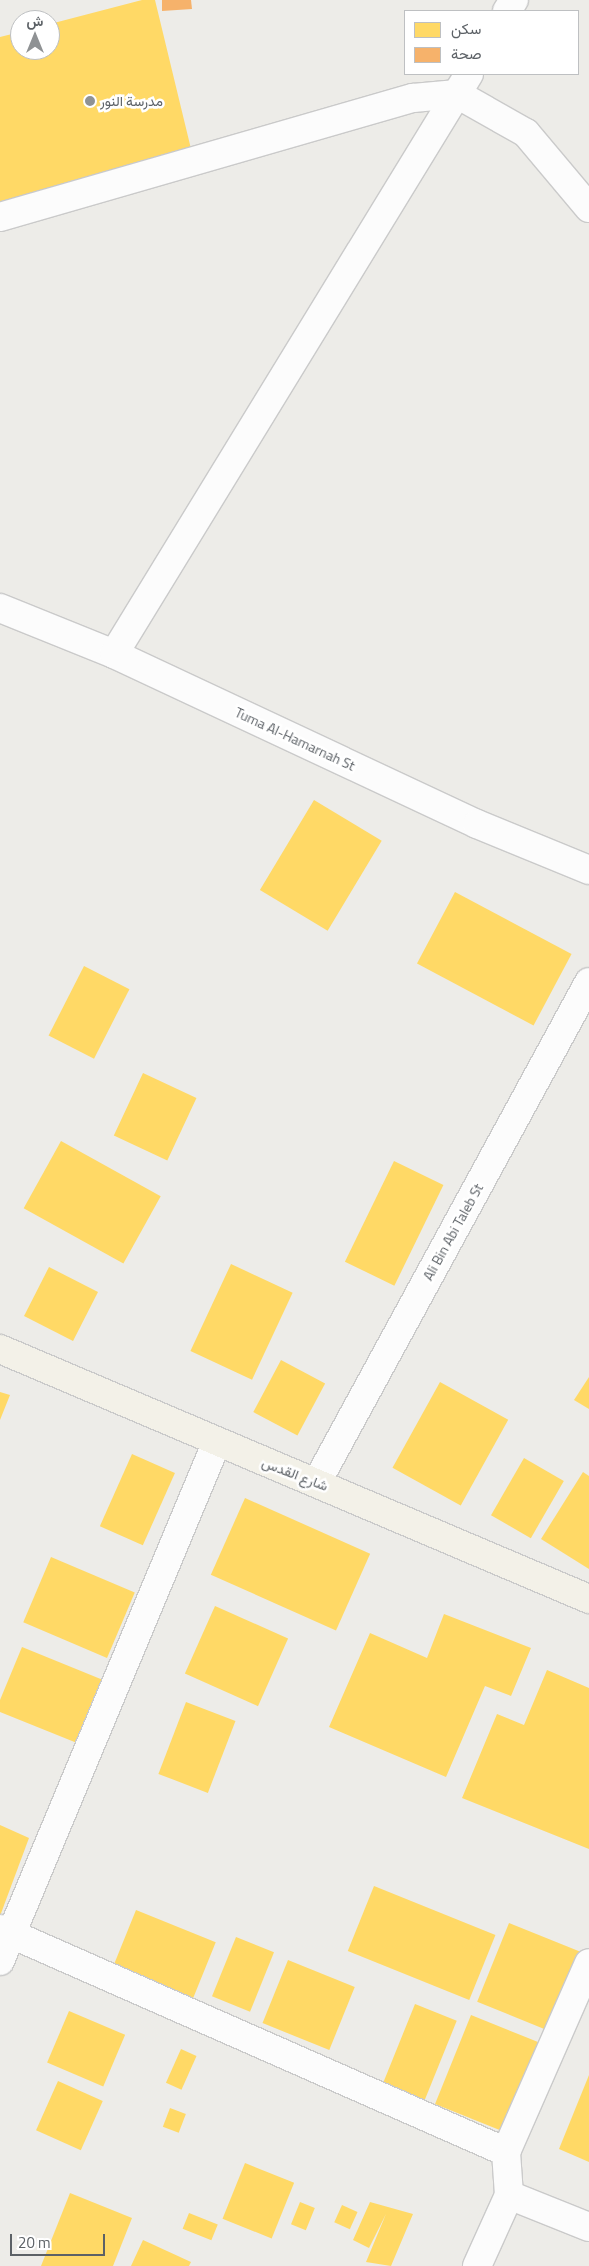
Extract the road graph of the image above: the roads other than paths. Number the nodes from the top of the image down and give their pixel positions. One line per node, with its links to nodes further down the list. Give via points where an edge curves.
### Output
1 (463, 84): 2 (street, via 526,134); 3 (street); 5 (street)
2 (589, 208)
3 (0, 217)
4 (0, 608): 5 (street, Tuma Al-Hamarnah St)
5 (114, 654): 6 (street, Tuma Al-Hamarnah St, via 477,824)
6 (589, 870)
7 (589, 982): 10 (street, Ali Bin Abi Taleb St)
8 (0, 1349): 9 (main road, شارع القدس)
9 (216, 1444): 10 (main road, شارع القدس); 12 (street)
10 (318, 1482): 11 (main road, شارع القدس)
11 (589, 1599)
12 (5, 1931): 13 (street); 15 (street)
13 (0, 1962)
14 (589, 1963): 15 (street)
15 (506, 2152): 16 (street)
16 (509, 2195): 17 (street); 18 (street)
17 (589, 2227)
18 (477, 2266)

